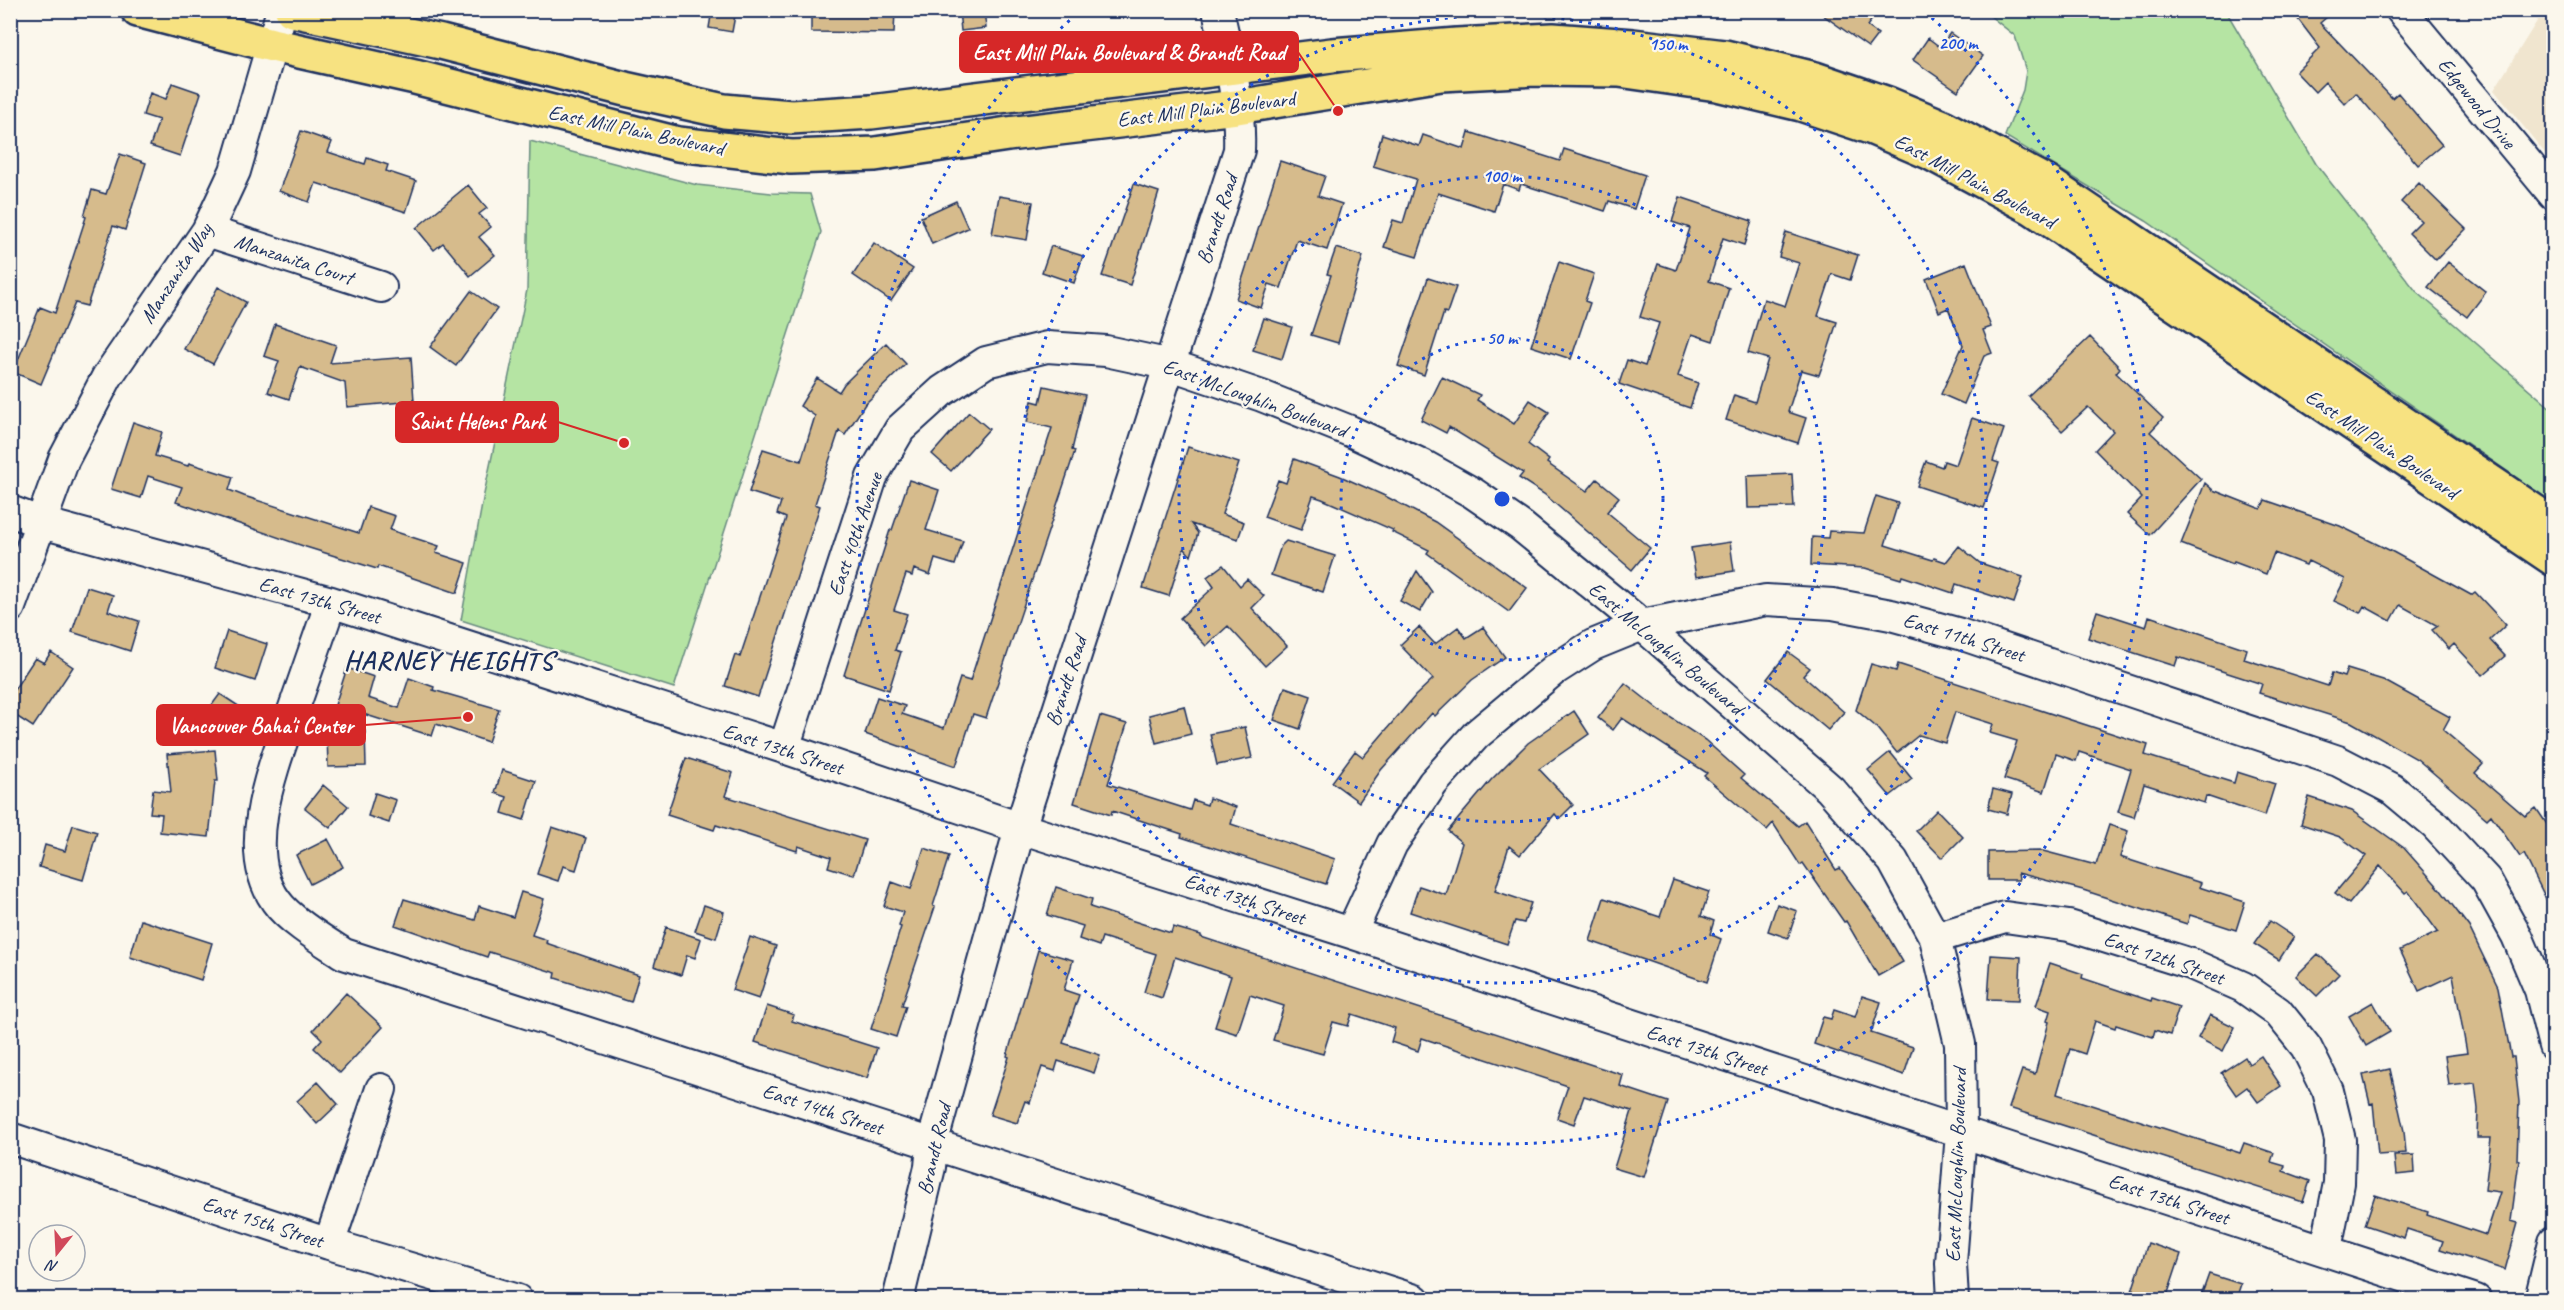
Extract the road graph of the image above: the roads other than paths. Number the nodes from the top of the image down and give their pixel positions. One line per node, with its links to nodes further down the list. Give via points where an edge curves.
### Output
1 (138, 10): 6 (main road, East Mill Plain Boulevard)
2 (282, 10): 6 (street, Manzanita Way)
3 (292, 10): 7 (main road, East Mill Plain Boulevard, via 724,111 791,117 871,112)
4 (1218, 10): 7 (street, Brandt Road)
5 (2402, 10): 9 (street, Edgewood Drive)
6 (272, 45): 8 (main road, East Mill Plain Boulevard, via 678,144 791,157 875,154); 10 (street, Manzanita Way, via 235,171)
7 (1232, 68): 8 (street, Brandt Road); 16 (main road, East Mill Plain Boulevard, via 1332,56 1553,40 1725,57 1815,79 1888,104 1943,127 2047,183)
8 (1237, 106): 13 (street, Brandt Road, via 1239,150); 17 (main road, East Mill Plain Boulevard, via 1441,74 1608,70 1717,84 1853,121 1929,152 2033,208)
9 (2553, 195)
10 (207, 231): 11 (street, Manzanita Court); 15 (street, Manzanita Way, via 107,377 64,459)
11 (381, 287)
12 (987, 362): 13 (street, East McLoughlin Boulevard, via 1047,347 1106,351); 21 (street, East 40th Avenue, via 942,391 900,429 872,477)
13 (1171, 366): 20 (street, East McLoughlin Boulevard, via 1262,396 1423,465 1521,526); 22 (street, Brandt Road)
14 (10, 511): 15 (street, East 13th Street)
15 (42, 523): 18 (street, East 13th Street); 19 (street, Manzanita Way)
16 (2553, 525)
17 (2553, 559)
18 (331, 602): 21 (street, East 13th Street); 29 (street, East 14th Street, via 270,778 260,832 262,874 276,902 315,936 344,954)
19 (10, 607)
20 (1642, 625): 23 (street, East 11th Street, via 1593,645 1554,670 1476,735 1433,783 1392,844); 24 (street, East McLoughlin Boulevard, via 1830,789 1893,861); 25 (street, East 11th Street, via 1766,600 1833,604 1891,615 1960,634 2338,761 2392,789 2435,825 2486,880 2517,936 2540,990)
21 (784, 748): 22 (street, East 13th Street)
22 (1020, 828): 23 (street, East 13th Street); 29 (street, Brandt Road)
23 (1351, 933): 27 (street, East 13th Street)
24 (1935, 938): 27 (street, East McLoughlin Boulevard, via 1960,1044); 32 (street, East 12th Street, via 2006,917 2069,926 2191,964 2243,987 2278,1012 2306,1047 2328,1091 2340,1140 2339,1183)
25 (2553, 1046)
26 (381, 1089): 31 (street)
27 (1961, 1132): 32 (street, East 13th Street); 36 (street, East McLoughlin Boulevard, via 1951,1263)
28 (10, 1138): 31 (street, East 15th Street)
29 (932, 1144): 34 (street, Brandt Road); 35 (street, East 14th Street)
30 (2553, 1242): 38 (street)
31 (329, 1244): 33 (street, East 15th Street)
32 (2326, 1249): 37 (street, East 13th Street)
33 (517, 1299)
34 (898, 1299)
35 (1414, 1299)
36 (1953, 1299)
37 (2476, 1299)
38 (2540, 1299)

